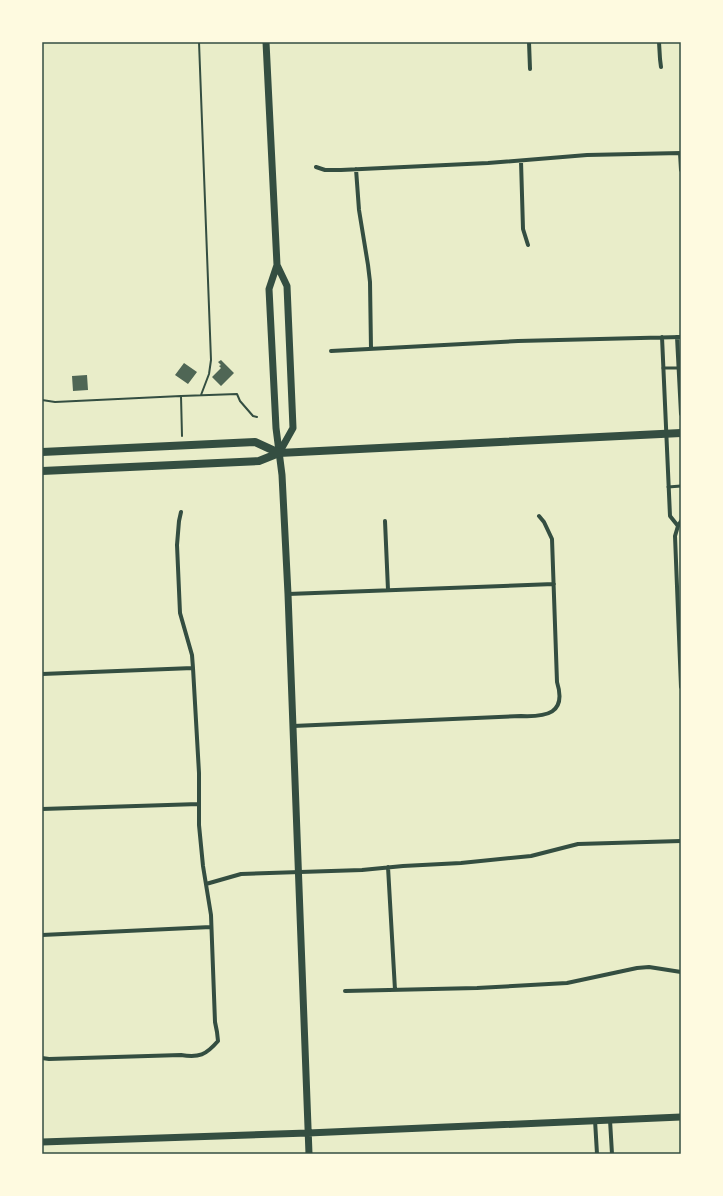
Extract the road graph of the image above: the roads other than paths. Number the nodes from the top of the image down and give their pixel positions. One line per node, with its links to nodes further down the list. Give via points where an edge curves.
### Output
1 (266, 42): 12 (street)
2 (529, 42): 5 (street)
3 (659, 42): 4 (street)
4 (661, 66)
5 (530, 69)
6 (681, 153): 7 (street, via 587,155); 10 (street)
7 (521, 160): 9 (street); 11 (street, via 524,228)
8 (316, 168): 9 (street)
9 (356, 169): 15 (street, via 359,210 370,282)
10 (681, 170)
11 (528, 245)
12 (278, 265): 23 (street, via 269,289); 23 (street, via 287,286 293,428)
13 (662, 337): 14 (street); 15 (street); 17 (street)
14 (679, 337): 18 (street)
15 (371, 349): 16 (street)
16 (331, 351)
17 (663, 368): 18 (lane); 21 (street)
18 (678, 368): 19 (street)
19 (681, 414)
20 (681, 433): 21 (main road)
21 (666, 434): 23 (main road); 26 (street)
22 (42, 452): 23 (main road, via 255,442)
23 (279, 453): 24 (main road, via 259,461); 34 (street)
24 (42, 471)
25 (681, 486): 26 (lane)
26 (668, 487): 31 (street, via 670,516)
27 (181, 512): 35 (street, via 177,545 180,613)
28 (539, 516): 32 (street, via 552,539)
29 (385, 521): 33 (street)
30 (681, 521): 31 (street)
31 (679, 526): 37 (street, via 675,536)
32 (554, 584): 33 (street); 38 (street, via 557,682 560,697 552,712 536,716)
33 (388, 590): 34 (street)
34 (288, 594): 38 (street)
35 (193, 668): 36 (street); 39 (street, via 200,773)
36 (42, 674)
37 (681, 687)
38 (293, 726): 43 (street)
39 (199, 804): 40 (street); 44 (street, via 200,849)
40 (42, 809)
41 (681, 841): 42 (street, via 578,844 519,858)
42 (388, 867): 43 (street); 48 (street)
43 (299, 873): 44 (street, via 241,874); 54 (street)
44 (206, 884): 45 (street)
45 (211, 927): 46 (street); 50 (street, via 218,1040 204,1054 190,1057 181,1054)
46 (42, 935)
47 (681, 972): 48 (street, via 637,968 567,983)
48 (395, 990): 49 (street)
49 (345, 991)
50 (42, 1058)
51 (681, 1117): 53 (street)
52 (595, 1120): 53 (street); 54 (street); 57 (street)
53 (610, 1120): 58 (street)
54 (308, 1132): 55 (street); 56 (street)
55 (42, 1142)
56 (308, 1154)
57 (596, 1154)
58 (612, 1154)

